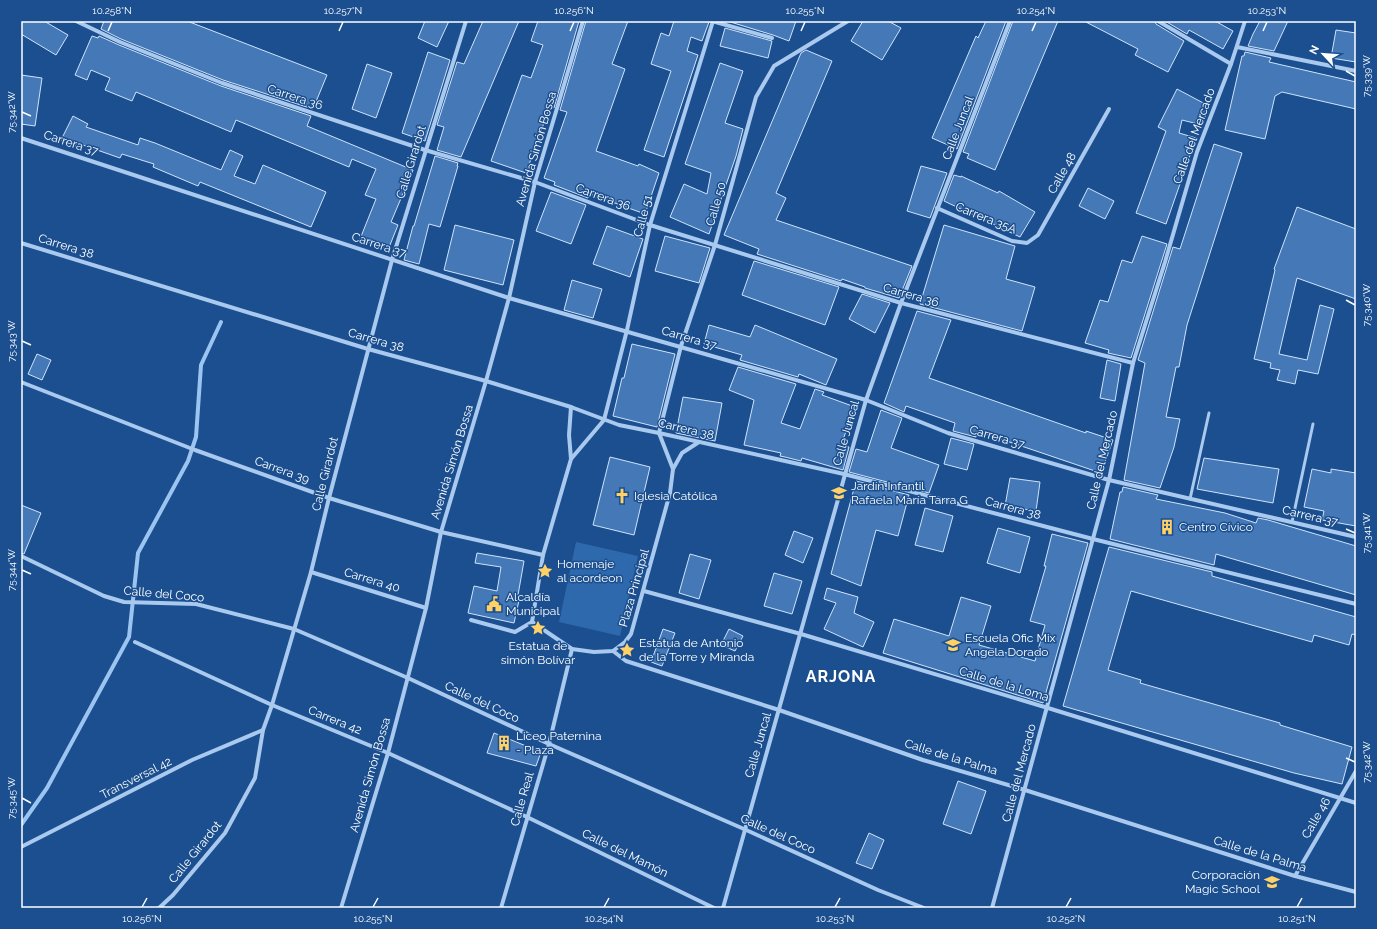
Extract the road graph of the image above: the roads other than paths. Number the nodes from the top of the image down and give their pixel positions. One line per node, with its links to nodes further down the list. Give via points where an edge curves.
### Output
1 (76, 21): 15 (street, Carrera 36, via 120,42 222,83)
2 (466, 21): 15 (street, Calle Girardot)
3 (583, 21): 16 (street, Avenida Simón Bossa)
4 (712, 21): 9 (street); 18 (street, Calle 51)
5 (848, 21): 21 (street, Calle 50, via 774,66 756,96)
6 (1010, 21): 17 (street, Calle Juncal)
7 (1158, 21): 11 (street)
8 (1245, 21): 10 (street, Calle del Mercado)
9 (772, 38)
10 (1237, 47): 11 (street, Calle del Mercado); 12 (street)
11 (1232, 64): 28 (street, Calle del Mercado, via 1197,152)
12 (1356, 71)
13 (1109, 109): 20 (street, Calle 48, via 1038,235)
14 (21, 138): 22 (street, Carrera 37)
15 (425, 150): 16 (street, Carrera 36); 22 (street, Calle Girardot)
16 (535, 182): 18 (street, Carrera 36); 23 (street, Avenida Simón Bossa)
17 (937, 208): 20 (street, Carrera 35A, via 1012,240); 24 (street, Calle Juncal)
18 (650, 225): 21 (street, Carrera 36); 25 (street, Calle 51)
19 (21, 243): 27 (street, Carrera 38)
20 (1027, 243)
21 (715, 245): 24 (street, Carrera 36); 26 (street, Calle 50)
22 (392, 260): 23 (street, Carrera 37); 27 (street, Calle Girardot)
23 (509, 298): 25 (street, Carrera 37); 29 (street, Avenida Simón Bossa)
24 (901, 303): 28 (street, Carrera 36); 31 (street, Calle Juncal)
25 (627, 330): 26 (street, Carrera 37); 34 (street, Calle 51)
26 (681, 346): 31 (street, Carrera 37); 36 (street, Calle 50)
27 (368, 349): 29 (street, Carrera 38); 42 (street, Calle Girardot)
28 (1133, 363): 41 (street, Calle del Mercado)
29 (486, 380): 32 (street, Carrera 38); 45 (street, Avenida Simón Bossa)
30 (21, 382): 42 (street, Carrera 39, via 195,450)
31 (866, 400): 40 (street, Calle Juncal); 41 (street, Carrera 37, via 948,433)
32 (571, 407): 34 (street, Carrera 38); 38 (street)
33 (1209, 413): 43 (lane)
34 (604, 420): 36 (street, Carrera 38); 38 (street)
35 (1313, 424): 44 (lane)
36 (659, 433): 37 (street, Carrera 38); 39 (street, Plaza Principal)
37 (699, 442): 39 (street, via 682,453); 40 (street, Carrera 38)
38 (570, 459): 48 (street)
39 (673, 469): 51 (street, Plaza Principal, via 670,493)
40 (844, 474): 47 (street, Carrera 38); 57 (street, Calle Juncal)
41 (1109, 480): 43 (street, Carrera 37); 47 (street, Calle del Mercado)
42 (329, 498): 45 (street, Carrera 39); 50 (street, Calle Girardot)
43 (1190, 499): 44 (street, Carrera 37)
44 (1292, 522): 46 (street, Carrera 37)
45 (441, 532): 48 (street, Carrera 39); 53 (street, Avenida Simón Bossa)
46 (1356, 537)
47 (1093, 539): 52 (street, Carrera 38); 63 (street, Calle del Mercado)
48 (542, 555): 55 (street)
49 (21, 556): 56 (street, Calle del Coco, via 104,596 128,602 196,604)
50 (311, 572): 53 (street, Carrera 40); 56 (street, Calle Girardot)
51 (644, 590): 57 (street, Calle de la Loma); 60 (street, Plaza Principal, via 631,634)
52 (1356, 604)
53 (426, 608): 61 (street, Avenida Simón Bossa)
54 (471, 620): 55 (street, via 515,632)
55 (532, 622): 59 (street)
56 (294, 629): 61 (street, Calle del Coco); 62 (street, Calle Girardot)
57 (801, 634): 63 (street, Calle de la Loma); 64 (street, Calle Juncal)
58 (135, 642): 62 (street, Carrera 42)
59 (572, 650): 60 (street); 66 (street, Calle Real)
60 (612, 651): 64 (street, Calle de la Palma, via 626,661)
61 (408, 678): 66 (street, Calle del Coco); 67 (street, Avenida Simón Bossa)
62 (272, 705): 65 (street, Calle Girardot); 67 (street, Carrera 42)
63 (1048, 708): 69 (street, Calle del Mercado); 70 (street, Calle de la Loma)
64 (778, 710): 69 (street, Calle de la Palma, via 923,760); 73 (street, Calle Juncal)
65 (263, 730): 74 (street, Transversal 42, via 192,760); 77 (street, Calle Girardot, via 255,778 226,833)
66 (549, 744): 72 (street, Calle Real); 73 (street, Calle del Coco)
67 (388, 753): 72 (street, Carrera 42); 78 (street, Avenida Simón Bossa)
68 (1356, 771): 70 (street, Calle 46)
69 (1025, 790): 75 (street, Calle de la Palma); 83 (street, Calle del Mercado)
70 (1340, 798): 71 (street, Calle de la Loma); 75 (street, Calle 46)
71 (1356, 803)
72 (527, 817): 79 (street, Calle Real); 80 (street, Calle del Mamón)
73 (744, 829): 81 (street, Calle Juncal); 82 (street, Calle del Coco, via 878,890)
74 (21, 847)
75 (1295, 876): 76 (street, Calle de la Palma)
76 (1356, 892)
77 (159, 908)
78 (341, 908)
79 (501, 908)
80 (714, 908)
81 (723, 908)
82 (924, 908)
83 (992, 908)

